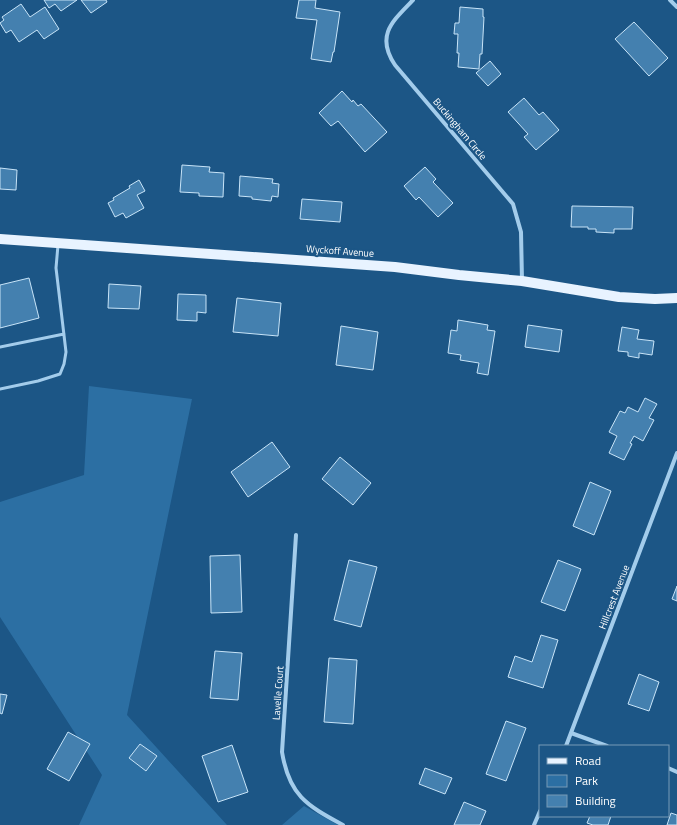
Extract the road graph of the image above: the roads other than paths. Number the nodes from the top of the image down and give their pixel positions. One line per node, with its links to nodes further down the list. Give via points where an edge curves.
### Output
1 (413, 0): 6 (street, Buckingham Circle, via 392,22 387,33 389,55 514,204 521,232)
2 (670, 0): 3 (street)
3 (677, 8)
4 (0, 239): 5 (main road, Wyckoff Avenue)
5 (58, 243): 6 (main road, Wyckoff Avenue, via 395,267); 8 (lane, via 56,268)
6 (522, 281): 7 (main road, Wyckoff Avenue, via 618,297)
7 (677, 298)
8 (64, 334): 9 (lane); 10 (lane, via 66,352 60,374)
9 (0, 347)
10 (0, 388)
11 (677, 453): 13 (street, Hillcrest Avenue)
12 (296, 535): 17 (street, Lavelle Court, via 282,752 291,783 301,798)
13 (572, 733): 14 (street, Hillcrest Avenue); 15 (street)
14 (566, 745)
15 (604, 745)
16 (539, 813): 18 (street)
17 (343, 825)
18 (534, 825)

